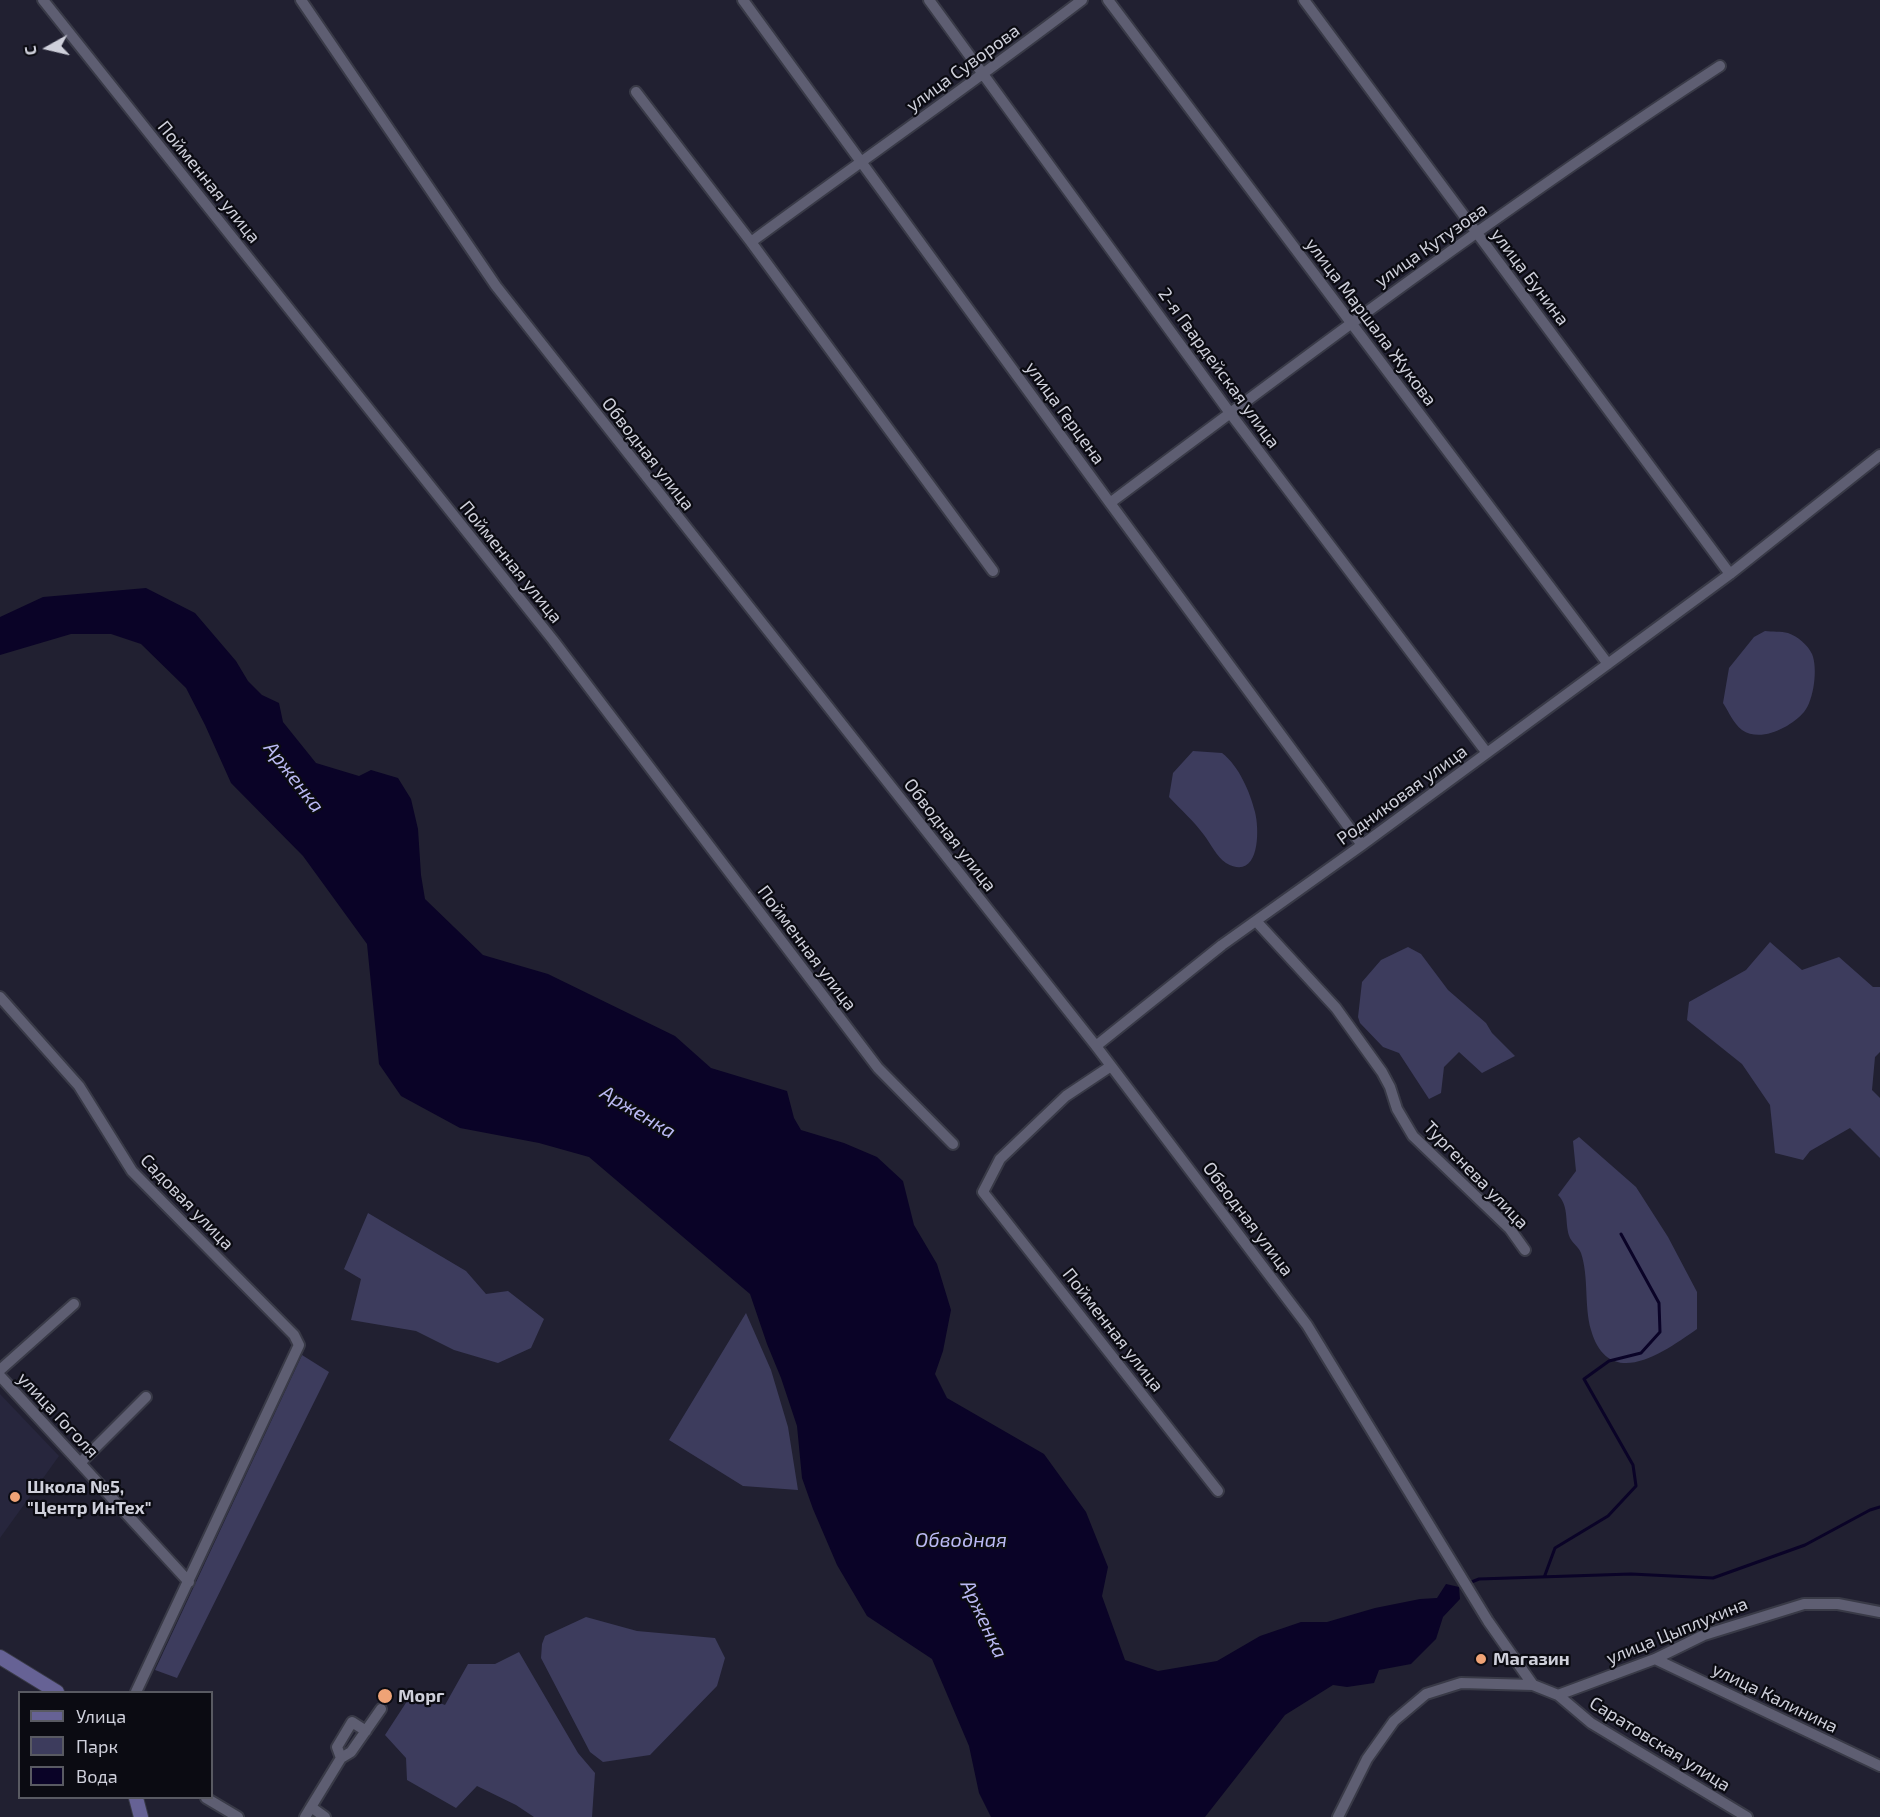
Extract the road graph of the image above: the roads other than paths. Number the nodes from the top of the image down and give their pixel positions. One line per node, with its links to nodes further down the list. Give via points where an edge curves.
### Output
1 (43, 0): 27 (street, Пойменная улица, via 553,640 878,1068)
2 (301, 0): 25 (street, Обводная улица, via 496,286)
3 (743, 0): 11 (street, улица Герцена)
4 (929, 0): 9 (street, 2-я Гвардейская улица)
5 (1082, 0): 9 (street, улица Суворова)
6 (1108, 0): 14 (street, улица Маршала Жукова)
7 (1304, 0): 12 (street, улица Бунина)
8 (1720, 66): 12 (street, улица Кутузова)
9 (983, 75): 11 (street, улица Суворова); 15 (street, 2-я Гвардейская улица)
10 (636, 92): 13 (street)
11 (861, 161): 13 (street, улица Суворова); 17 (street, улица Герцена)
12 (1477, 233): 14 (street, улица Кутузова); 19 (street, улица Бунина)
13 (751, 243): 18 (street)
14 (1350, 323): 15 (street, улица Кутузова); 20 (street, улица Маршала Жукова)
15 (1230, 412): 17 (street, улица Кутузова); 21 (street, 2-я Гвардейская улица)
16 (1880, 455): 19 (street, Родниковая улица)
17 (1110, 503): 22 (street, улица Герцена)
18 (993, 571)
19 (1730, 574): 20 (street, Родниковая улица)
20 (1608, 664): 21 (street, Родниковая улица)
21 (1487, 753): 22 (street, Родниковая улица)
22 (1362, 845): 23 (street, Родниковая улица)
23 (1256, 921): 25 (street, Родниковая улица); 28 (street, Тургенева улица, via 1336,1008 1382,1072 1413,1136 1510,1229)
24 (0, 997): 35 (street, Садовая улица, via 79,1086 132,1172 294,1335 299,1345)
25 (1096, 1046): 26 (street, Обводная улица)
26 (1111, 1066): 34 (street, Пойменная улица, via 1066,1096 1000,1159 983,1192); 39 (street, Обводная улица, via 1307,1325 1488,1621)
27 (953, 1144)
28 (1525, 1250)
29 (74, 1304): 30 (street)
30 (0, 1370)
31 (0, 1376): 33 (street, улица Гоголя)
32 (146, 1397): 33 (street)
33 (80, 1464): 35 (street, улица Гоголя)
34 (1218, 1491)
35 (189, 1582): 41 (street)
36 (1880, 1612): 38 (street, улица Цыплухина, via 1838,1604 1804,1604 1704,1635)
37 (0, 1657): 40 (street)
38 (1655, 1659): 42 (street, улица Цыплухина); 46 (street, улица Калинина)
39 (1533, 1685): 42 (street); 53 (street, via 1461,1683 1426,1694 1394,1721 1367,1760)
40 (55, 1691)
41 (136, 1691)
42 (1558, 1695): 54 (street, Саратовская улица, via 1591,1723)
43 (381, 1709): 44 (street)
44 (366, 1731): 45 (street, via 351,1752); 45 (street, via 352,1722 337,1747)
45 (340, 1758): 49 (street)
46 (1880, 1766)
47 (136, 1799): 50 (street)
48 (209, 1799): 51 (street)
49 (308, 1812): 52 (street)
50 (141, 1817)
51 (238, 1817)
52 (325, 1817)
53 (1338, 1817)
54 (1747, 1817)

